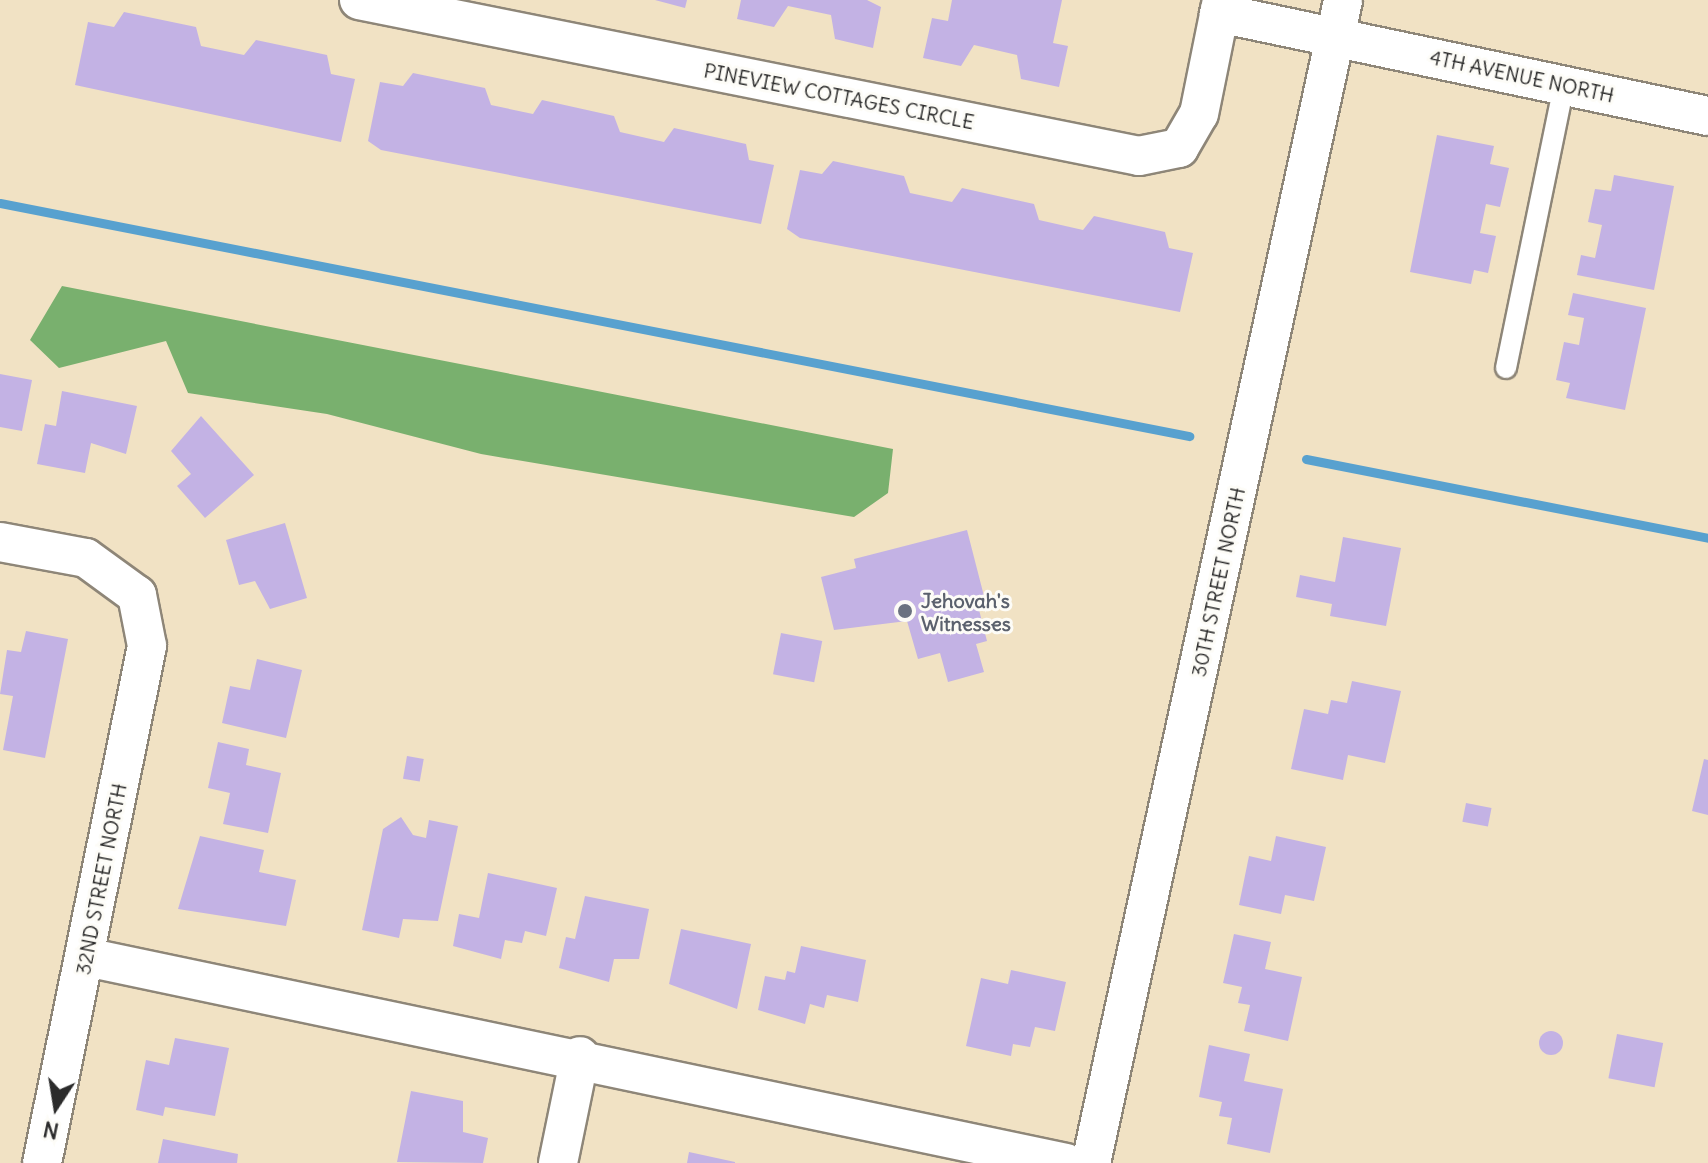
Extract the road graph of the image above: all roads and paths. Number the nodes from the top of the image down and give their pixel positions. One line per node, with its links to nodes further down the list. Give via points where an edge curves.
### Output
1 (359, 0): 2 (street, PINEVIEW COTTAGES CIRCLE, via 1139,156 1179,148 1199,114)
2 (1220, 6): 3 (street, PINEVIEW COTTAGES CIRCLE)
3 (1339, 18): 4 (street, 4TH AVENUE NORTH); 13 (street, 30TH STREET NORTH)
4 (1564, 85): 5 (street, 4TH AVENUE NORTH); 6 (lane)
5 (1708, 116)
6 (1506, 368)
7 (0, 542): 8 (street, 32ND STREET NORTH, via 86,558 137,595 147,646)
8 (86, 957): 9 (street); 10 (street, 32ND STREET NORTH)
9 (580, 1056): 11 (street); 12 (street)
10 (42, 1163)
11 (558, 1163)
12 (1066, 1163)
13 (1091, 1163)

